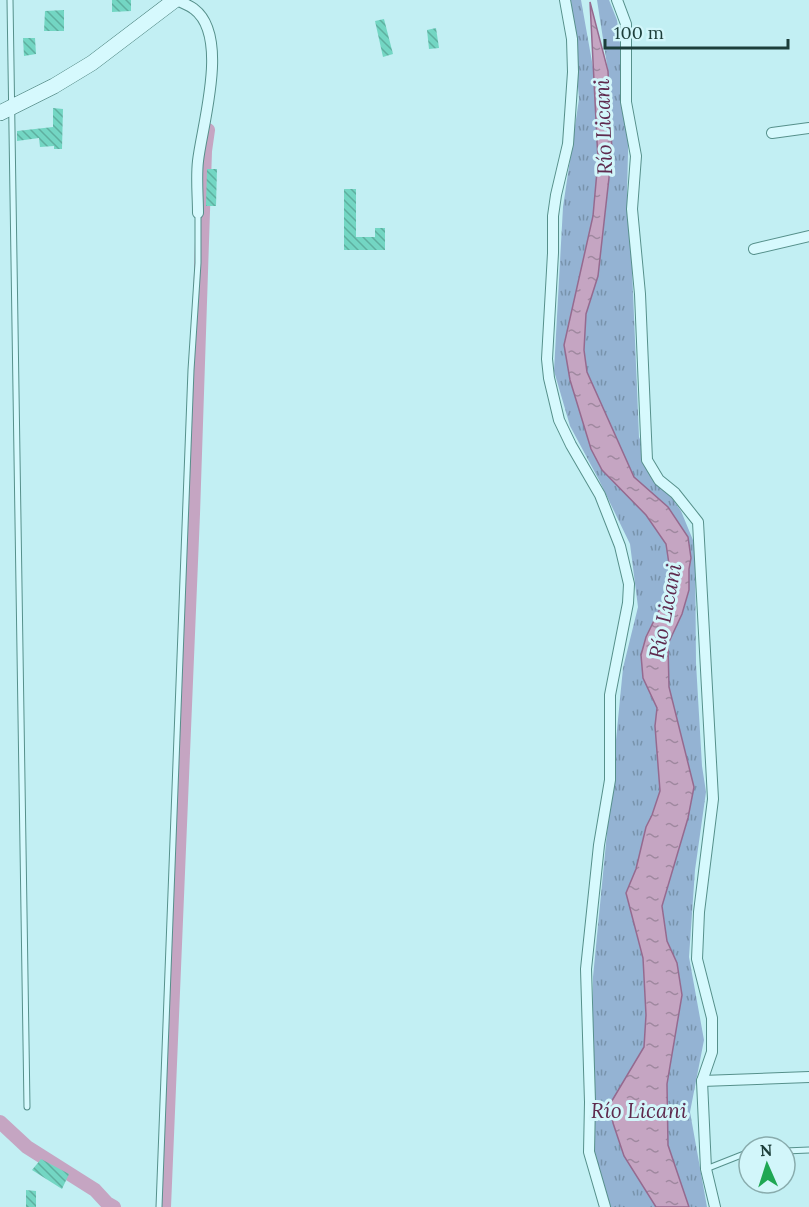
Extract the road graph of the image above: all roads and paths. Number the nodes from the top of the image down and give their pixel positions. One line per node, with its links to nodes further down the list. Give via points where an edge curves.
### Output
1 (10, 0): 5 (lane)
2 (176, 0): 5 (main road, via 92,63); 8 (street, via 195,9 204,22 213,74 198,162)
3 (565, 0): 17 (street, via 573,72 568,144 553,216 549,378 560,420 600,495 620,546 629,584 610,694 610,780 586,969 589,1152)
4 (617, 0): 12 (street, via 626,24 626,102 636,156 632,209 647,460 659,480 698,522 713,800 697,959 712,1018 712,1052)
5 (6, 110): 13 (lane)
6 (809, 128): 7 (street)
7 (772, 133)
8 (198, 213): 16 (lane)
9 (809, 236): 10 (street)
10 (754, 249)
11 (809, 1077): 12 (street)
12 (702, 1081): 15 (street)
13 (27, 1107)
14 (737, 1156): 15 (lane)
15 (706, 1168): 18 (street)
16 (159, 1207)
17 (605, 1207)
18 (715, 1207)

